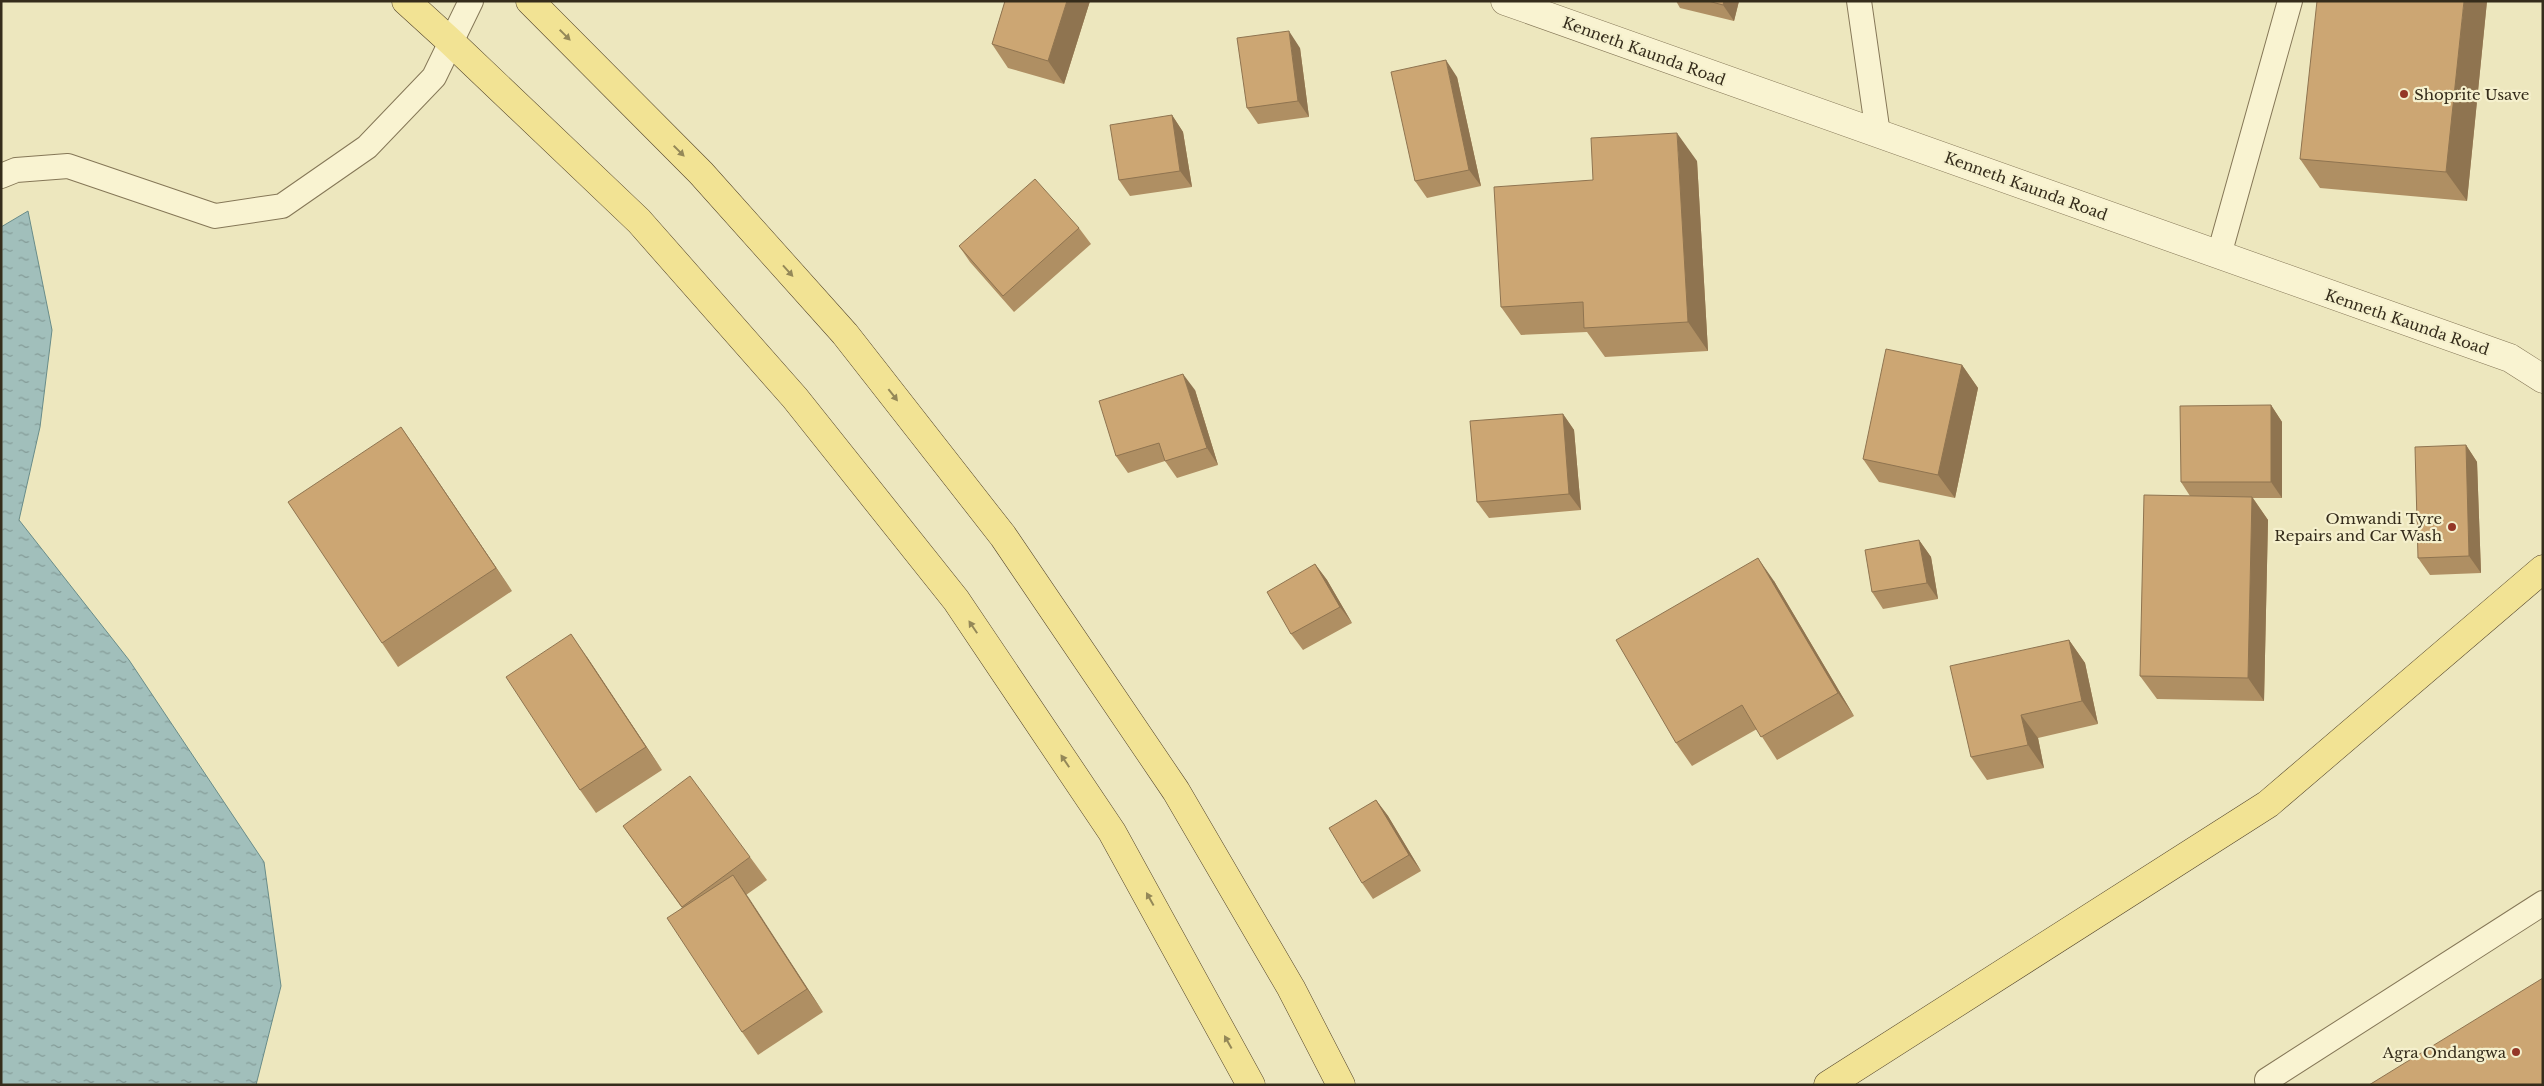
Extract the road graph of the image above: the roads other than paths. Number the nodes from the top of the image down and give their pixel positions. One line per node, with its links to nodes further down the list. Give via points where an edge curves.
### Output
1 (406, 1): 7 (main road)
2 (472, 1): 7 (lane)
3 (530, 1): 16 (main road, one-way to 16, via 700,173 845,334 1003,536 1176,791 1291,988)
4 (1505, 1): 8 (street, Kenneth Kaunda Road)
5 (1859, 1): 8 (lane)
6 (2290, 1): 10 (lane)
7 (451, 42): 9 (lane, via 434,77 367,147 282,206 215,216 68,166 16,170); 15 (main road, one-way to 7, via 1112,832 956,600 795,398 639,221)
8 (1878, 134): 10 (street, Kenneth Kaunda Road)
9 (1, 176)
10 (2219, 255): 11 (street, Kenneth Kaunda Road, via 2510,358)
11 (2543, 379)
12 (2543, 569): 17 (main road, via 2268,804)
13 (2543, 903): 14 (lane)
14 (2267, 1080)
15 (1251, 1085)
16 (1341, 1085)
17 (1828, 1085)

